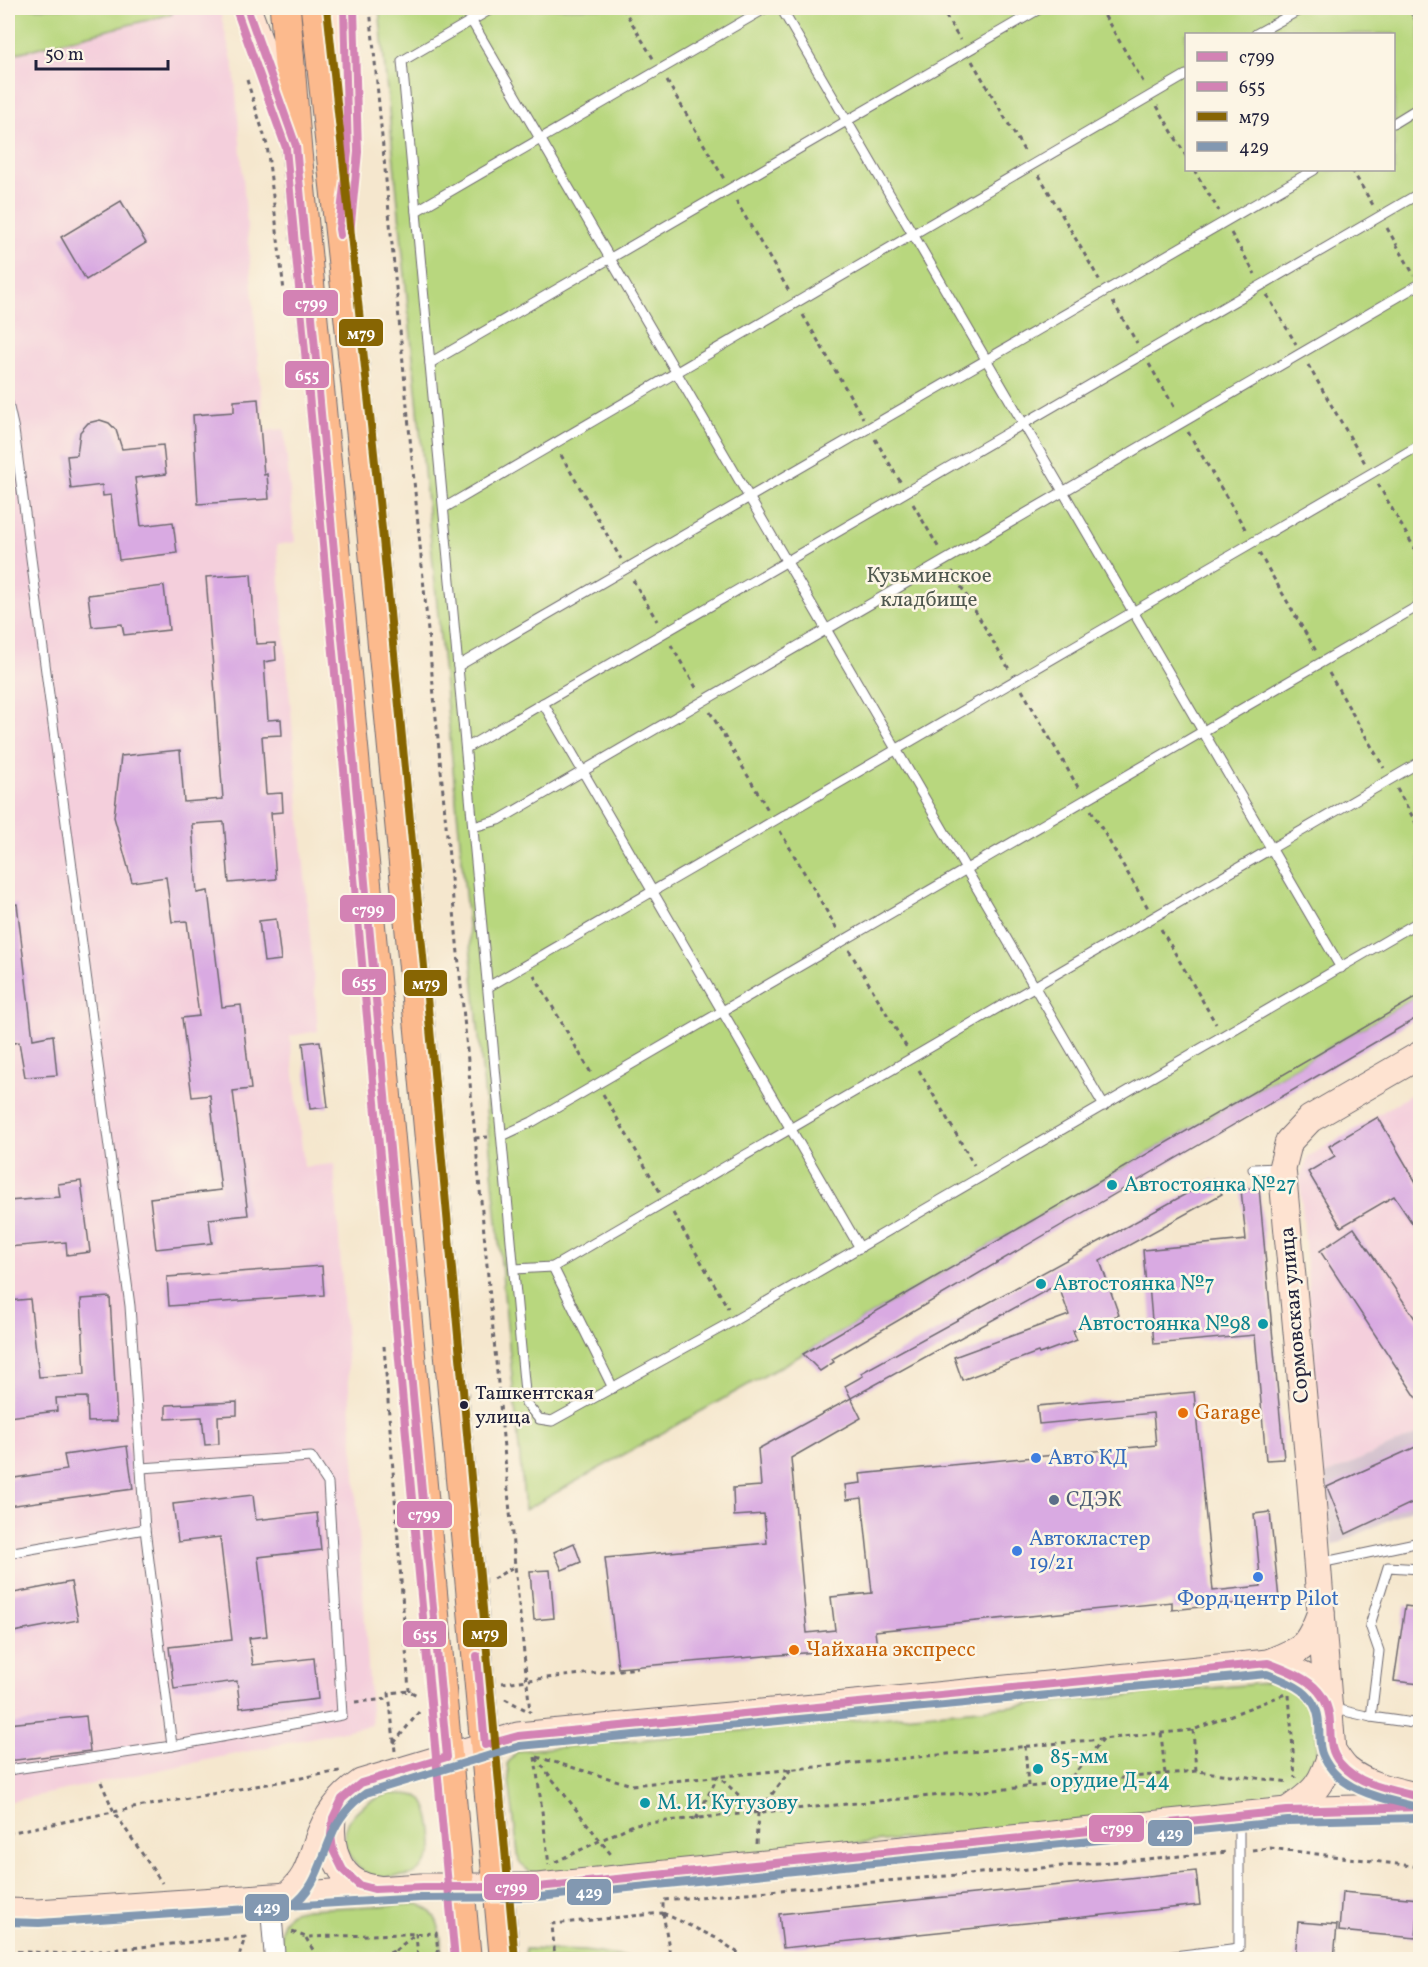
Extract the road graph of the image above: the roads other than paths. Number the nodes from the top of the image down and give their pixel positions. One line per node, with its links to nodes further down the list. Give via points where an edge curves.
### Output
1 (247, 8): 19 (main road)
2 (285, 8): 19 (main road)
3 (316, 8): 23 (main road)
4 (344, 8): 23 (main road, via 348,152)
5 (493, 8): 11 (lane)
6 (766, 8): 18 (lane)
7 (781, 8): 16 (lane)
8 (1041, 8): 16 (lane)
9 (1303, 8): 13 (lane)
10 (1413, 8): 12 (lane)
11 (471, 20): 18 (lane); 22 (lane, via 402,61)
12 (1420, 20)
13 (1258, 33)
14 (1185, 76): 24 (lane)
15 (1420, 107): 17 (lane)
16 (847, 120): 24 (lane); 25 (lane)
17 (1395, 122)
18 (540, 139): 22 (lane); 25 (lane)
19 (296, 146): 81 (main road)
20 (1312, 171): 27 (lane)
21 (1420, 193): 31 (lane)
22 (416, 211): 28 (lane)
23 (339, 229): 78 (main road, via 413,958)
24 (913, 234): 27 (lane); 29 (lane)
25 (610, 258): 28 (lane); 29 (lane)
26 (1420, 284): 34 (lane)
27 (986, 360): 31 (lane); 35 (lane)
28 (430, 363): 36 (lane)
29 (676, 372): 35 (lane); 36 (lane)
30 (8, 402): 32 (lane)
31 (1023, 424): 34 (lane); 37 (lane)
32 (11, 431): 67 (lane, via 130,1306)
33 (1420, 445): 39 (lane)
34 (1063, 492): 39 (lane); 40 (lane)
35 (750, 498): 37 (lane); 41 (lane)
36 (444, 508): 41 (lane)
37 (787, 561): 40 (lane); 42 (lane)
38 (1420, 605): 43 (lane)
39 (1133, 612): 43 (lane); 45 (lane)
40 (827, 630): 45 (lane); 47 (lane)
41 (459, 666): 44 (lane)
42 (543, 703): 44 (lane); 47 (lane)
43 (1203, 731): 49 (lane); 50 (lane)
44 (466, 748): 48 (lane)
45 (897, 750): 50 (lane); 51 (lane)
46 (1420, 762): 49 (lane)
47 (583, 772): 48 (lane, via 499,820); 51 (lane)
48 (473, 827): 54 (lane)
49 (1271, 849): 53 (lane); 55 (lane)
50 (966, 869): 55 (lane); 56 (lane)
51 (653, 892): 54 (lane); 56 (lane)
52 (1420, 921): 53 (lane)
53 (1341, 968): 58 (lane)
54 (488, 987): 60 (lane)
55 (1035, 987): 58 (lane); 59 (lane)
56 (722, 1011): 59 (lane); 60 (lane)
57 (1420, 1055): 61 (main road, Сормовская улица, via 1310,1119 1289,1141)
58 (1104, 1106): 63 (lane)
59 (791, 1129): 63 (lane); 64 (lane)
60 (502, 1136): 65 (lane)
61 (1282, 1168): 62 (lane); 71 (main road, Сормовская улица, via 1318,1518)
62 (1253, 1169)
63 (860, 1248): 66 (lane)
64 (553, 1267): 65 (lane); 66 (lane)
65 (514, 1269): 66 (lane, via 526,1403 539,1419 552,1421)
66 (613, 1388)
67 (141, 1468): 68 (lane); 79 (lane, via 311,1457 328,1483 342,1715)
68 (145, 1529): 70 (lane); 79 (lane)
69 (1420, 1542): 71 (lane)
70 (8, 1552)
71 (1317, 1564): 73 (main road, Сормовская улица)
72 (1420, 1569): 76 (lane, via 1388,1567 1371,1625 1379,1651)
73 (1321, 1612): 74 (main road, via 1305,1645); 75 (main road)
74 (1268, 1663): 75 (main road, via 1309,1679); 78 (main road, via 518,1736)
75 (1329, 1708): 76 (lane); 80 (main road)
76 (1371, 1718): 77 (lane)
77 (1420, 1724)
78 (485, 1745): 81 (main road); 89 (main road)
79 (172, 1746): 82 (lane)
80 (1332, 1751): 83 (main road, via 1359,1778); 85 (main road, via 1317,1788)
81 (447, 1757): 86 (main road, via 361,1783 348,1791); 88 (main road)
82 (8, 1770)
83 (1420, 1797)
84 (1420, 1808): 85 (main road)
85 (1287, 1810): 87 (main road)
86 (333, 1813): 90 (main road, via 331,1843 344,1872 360,1885); 91 (main road, via 317,1841 304,1879)
87 (1239, 1816): 89 (main road, via 551,1886); 93 (lane)
88 (459, 1887): 89 (main road); 90 (main road); 96 (main road)
89 (498, 1887): 97 (main road)
90 (384, 1890): 91 (main road)
91 (278, 1896): 92 (main road); 95 (street)
92 (8, 1912)
93 (1239, 1948): 98 (lane); 99 (lane)
94 (1420, 1957): 100 (lane)
95 (275, 1959)
96 (466, 1959)
97 (505, 1959)
98 (1142, 1959)
99 (1224, 1959)
100 (1415, 1959)

